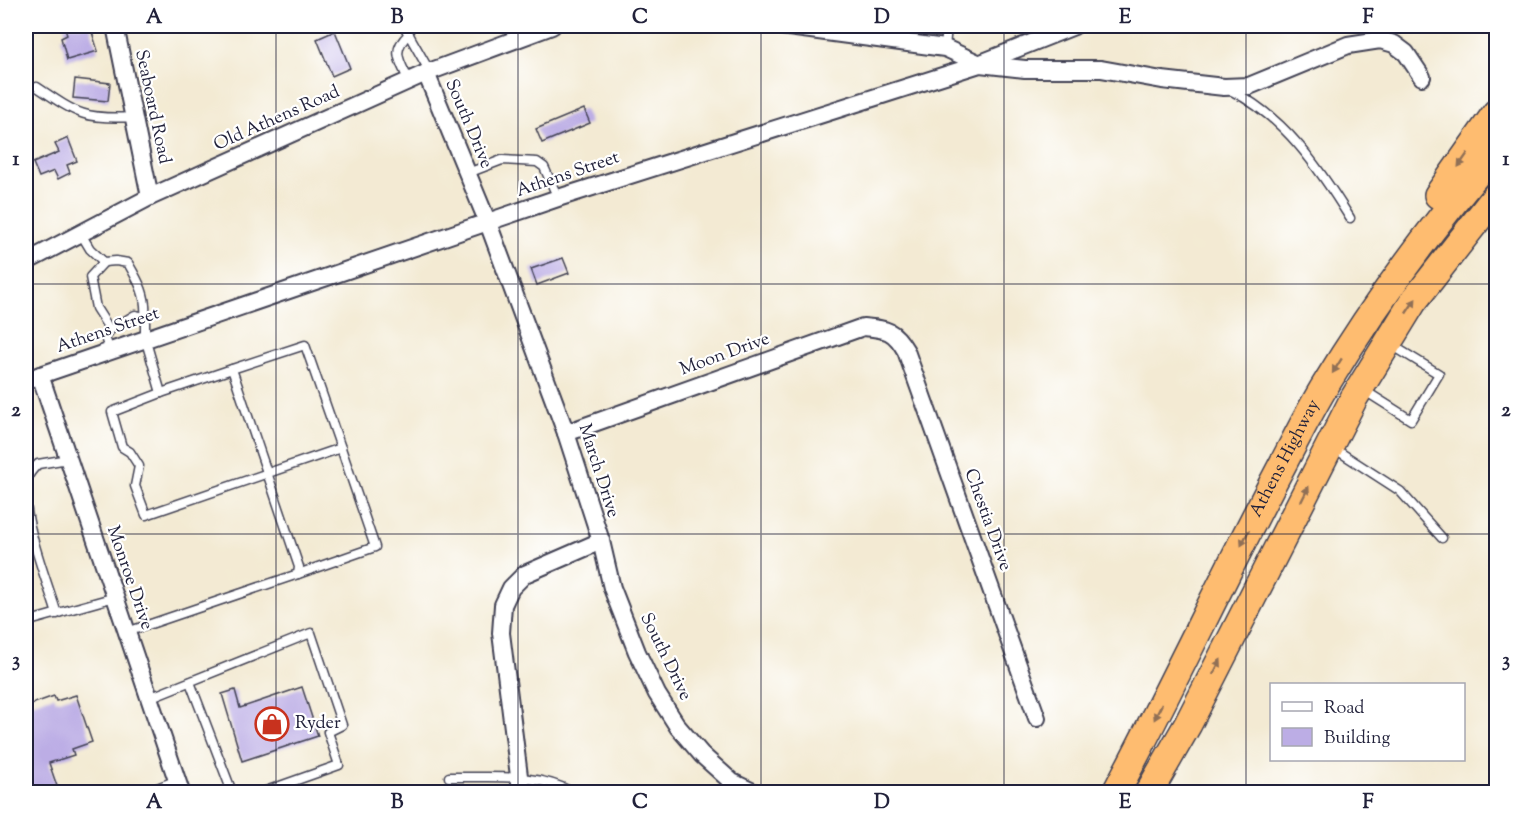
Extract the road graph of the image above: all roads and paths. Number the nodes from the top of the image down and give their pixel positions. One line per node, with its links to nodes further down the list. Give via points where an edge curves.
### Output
1 (115, 26): 17 (street, Seaboard Road)
2 (404, 26): 8 (lane)
3 (552, 26): 11 (street, Old Athens Road)
4 (781, 26): 7 (street)
5 (947, 26): 9 (lane)
6 (1074, 26): 10 (street)
7 (857, 31): 9 (street)
8 (409, 34): 11 (lane); 13 (lane, via 400,42 397,53)
9 (945, 48): 10 (street)
10 (981, 64): 15 (street, Athens Street, via 1024,69 1101,69); 21 (street, Athens Street)
11 (428, 73): 13 (street, Old Athens Road); 19 (street, South Drive)
12 (1422, 77): 15 (street, Athens Street, via 1406,52 1380,40 1348,45 1249,86)
13 (409, 81): 20 (street, Old Athens Road)
14 (38, 87): 17 (lane, via 69,109 89,117)
15 (1224, 87): 23 (lane, via 1258,106 1280,125 1325,177)
16 (1497, 112): 31 (highway, one-way to 31, via 1374,286)
17 (134, 117): 20 (street, Seaboard Road)
18 (1497, 151): 31 (highway, Athens Highway, via 1416,250)
19 (468, 173): 21 (lane, via 502,159 537,162 544,167); 24 (street, South Drive)
20 (150, 197): 25 (street, Old Athens Road)
21 (558, 198): 24 (street, Athens Street)
22 (1493, 206): 33 (highway, Athens Highway, one-way to 22, via 1413,302)
23 (1350, 218)
24 (488, 223): 32 (street, Athens Street); 39 (street, March Drive)
25 (81, 234): 26 (street, Old Athens Road); 27 (lane)
26 (26, 262)
27 (104, 262): 28 (lane, via 128,263 142,287); 29 (lane, via 90,277 96,308)
28 (145, 317): 29 (lane, via 135,315); 32 (lane)
29 (110, 330): 34 (lane, via 105,338)
30 (898, 337): 39 (street, Moon Drive, via 880,328 862,327); 53 (street, Chestia Drive)
31 (1355, 337): 62 (highway, Athens Highway, one-way to 62, via 1254,519)
32 (145, 338): 34 (street, Athens Street); 38 (lane)
33 (1387, 342): 37 (highway, Athens Highway); 37 (lane, via 1439,374 1411,420)
34 (110, 350): 36 (street, Athens Street)
35 (232, 369): 38 (lane); 41 (lane, via 305,345); 43 (lane)
36 (33, 377): 42 (street, Monroe Drive)
37 (1360, 388): 40 (highway, Athens Highway)
38 (161, 393): 43 (lane, via 112,412 122,447 139,466 135,486 146,515)
39 (566, 433): 45 (street, March Drive)
40 (1330, 445): 44 (lane, via 1400,491); 63 (highway, Athens Highway, one-way to 40)
41 (341, 448): 43 (lane); 46 (lane, via 375,547)
42 (68, 459): 47 (street, Monroe Drive); 48 (lane, via 38,464 29,476 27,489 26,515)
43 (268, 472): 46 (lane)
44 (1442, 538)
45 (600, 541): 56 (street, March Drive, via 525,574 511,588 503,605 501,633); 61 (street, South Drive, via 612,588 657,694 702,755 732,782)
46 (298, 574): 50 (lane)
47 (115, 597): 48 (lane); 50 (street, Monroe Drive)
48 (57, 614): 49 (lane)
49 (26, 622)
50 (127, 632): 52 (street, Monroe Drive)
51 (190, 682): 52 (lane); 58 (lane); 59 (lane, via 311,633 342,725 328,732 339,765)
52 (149, 698): 55 (street, Monroe Drive)
53 (1037, 718)
54 (449, 777): 56 (lane)
55 (179, 786): 57 (lane)
56 (519, 786): 60 (lane, via 543,780)
57 (147, 792)
58 (232, 792)
59 (263, 792)
60 (572, 792)
61 (753, 792)
62 (1116, 792)
63 (1149, 792)

